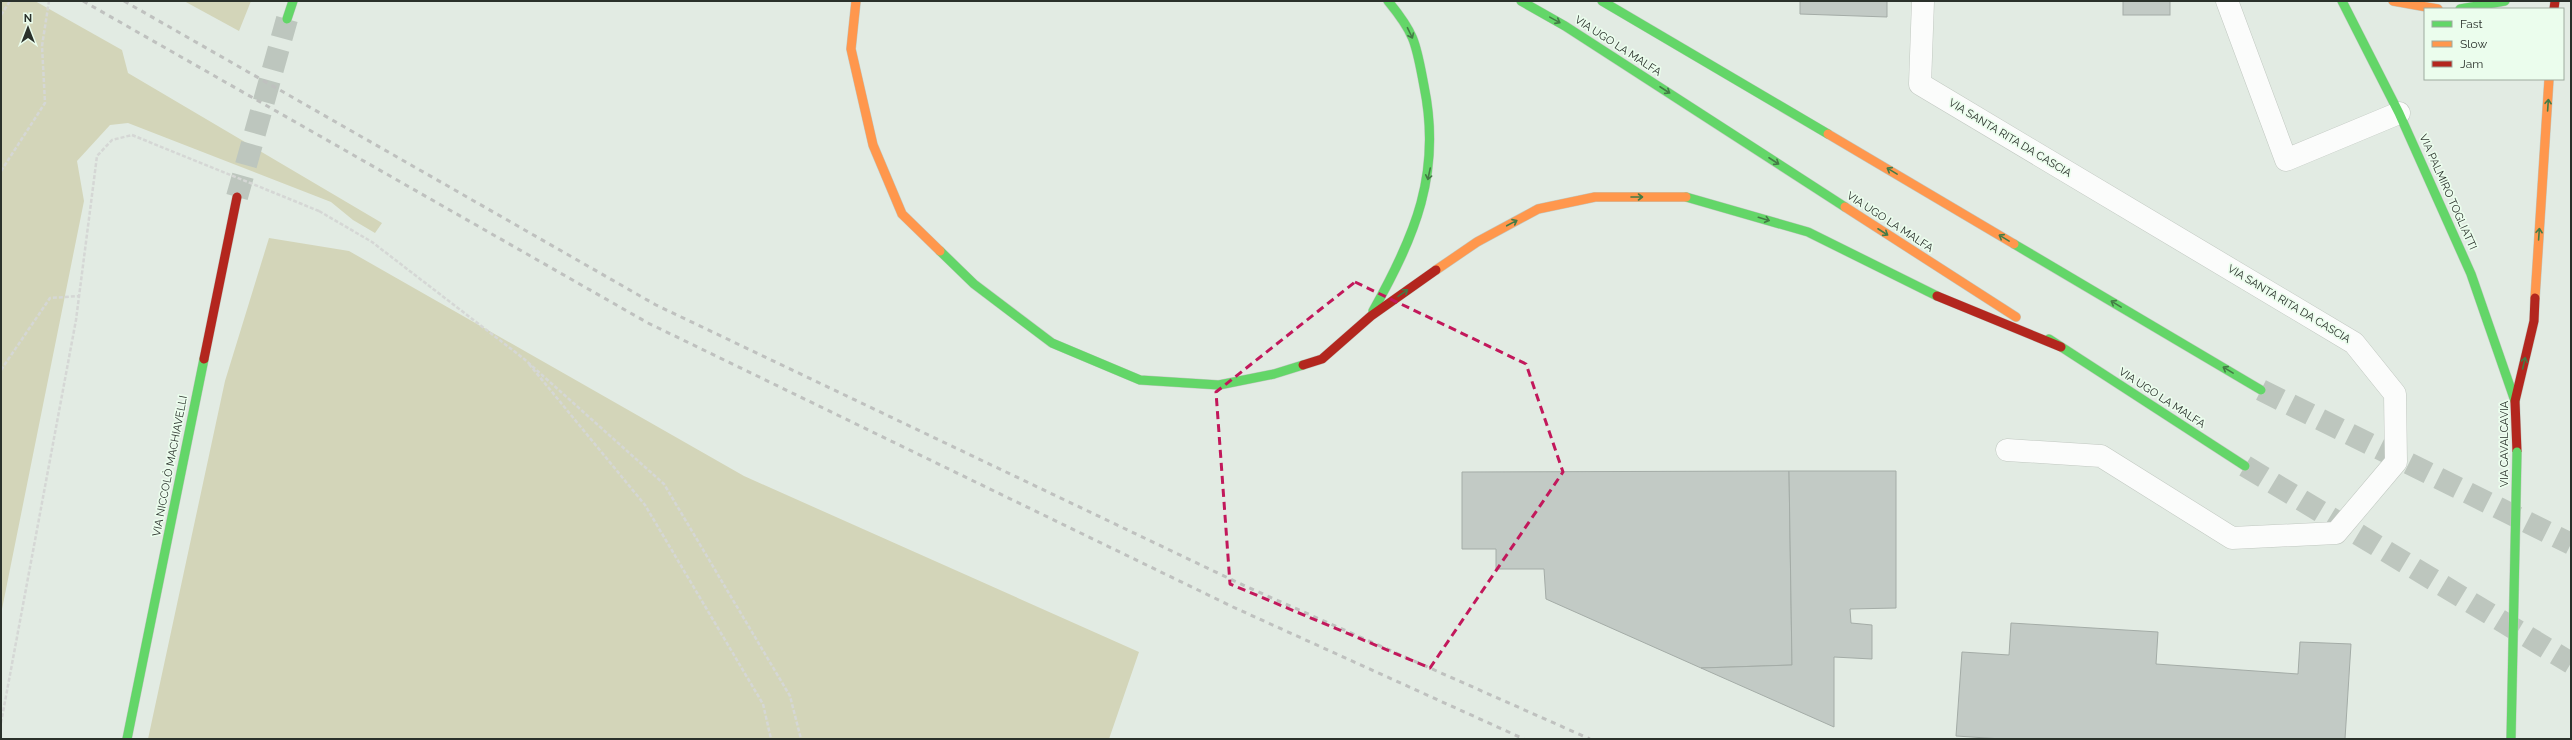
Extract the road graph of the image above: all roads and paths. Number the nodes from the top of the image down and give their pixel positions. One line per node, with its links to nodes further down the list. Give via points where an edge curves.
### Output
1 (10, 1): 16 (path)
2 (49, 1): 21 (path, via 42,46 45,103)
3 (292, 1): 17 (main road)
4 (856, 1): 24 (main road, via 851,49 873,145 902,214 974,284 1052,343 1140,380 1219,385 1274,374 1322,359)
5 (1388, 1): 24 (main road, one-way to 24, via 1412,33 1430,103 1432,158 1421,212 1400,264)
6 (1522, 1): 25 (main road, VIA UGO LA MALFA, one-way to 25, via 1565,26)
7 (1602, 1): 18 (main road)
8 (1618, 1): 18 (main road)
9 (1923, 1): 30 (street, VIA SANTA RITA DA CASCIA, via 1920,84 2354,343 2395,394 2396,462 2336,533 2232,538 2100,456)
10 (2227, 1): 20 (street, via 2286,160)
11 (2342, 1): 20 (main road, VIA PALMIRO TOGLIATTI)
12 (2393, 1): 14 (main road)
13 (2505, 1): 15 (main road)
14 (2432, 8)
15 (2466, 8)
16 (1, 15)
17 (287, 19)
18 (1679, 46): 28 (main road, one-way to 18)
19 (2549, 80): 29 (main road, VIA CAVALCAVIA, one-way to 19, via 2534,320)
20 (2399, 113): 29 (main road, VIA PALMIRO TOGLIATTI, via 2471,274)
21 (1, 170)
22 (237, 197): 33 (main road, VIA NICCOLÒ MACHIAVELLI)
23 (80, 296): 26 (path, bridge, via 97,156 112,140 132,135 319,211 372,242); 27 (path, via 50,298); 32 (path)
24 (1370, 316): 25 (main road, one-way to 25, via 1477,242 1538,210 1595,197 1690,197 1808,232 1934,295)
25 (2061, 347): 31 (main road, VIA UGO LA MALFA)
26 (523, 358): 34 (path, via 645,505 762,704); 35 (path, via 664,484 790,696)
27 (1, 370)
28 (2262, 390)
29 (2515, 401): 36 (main road, VIA CAVALCAVIA, bridge, via 2517,452)
30 (2007, 450)
31 (2245, 466)
32 (1, 723)
33 (127, 739)
34 (771, 739)
35 (801, 739)
36 (2510, 739)

